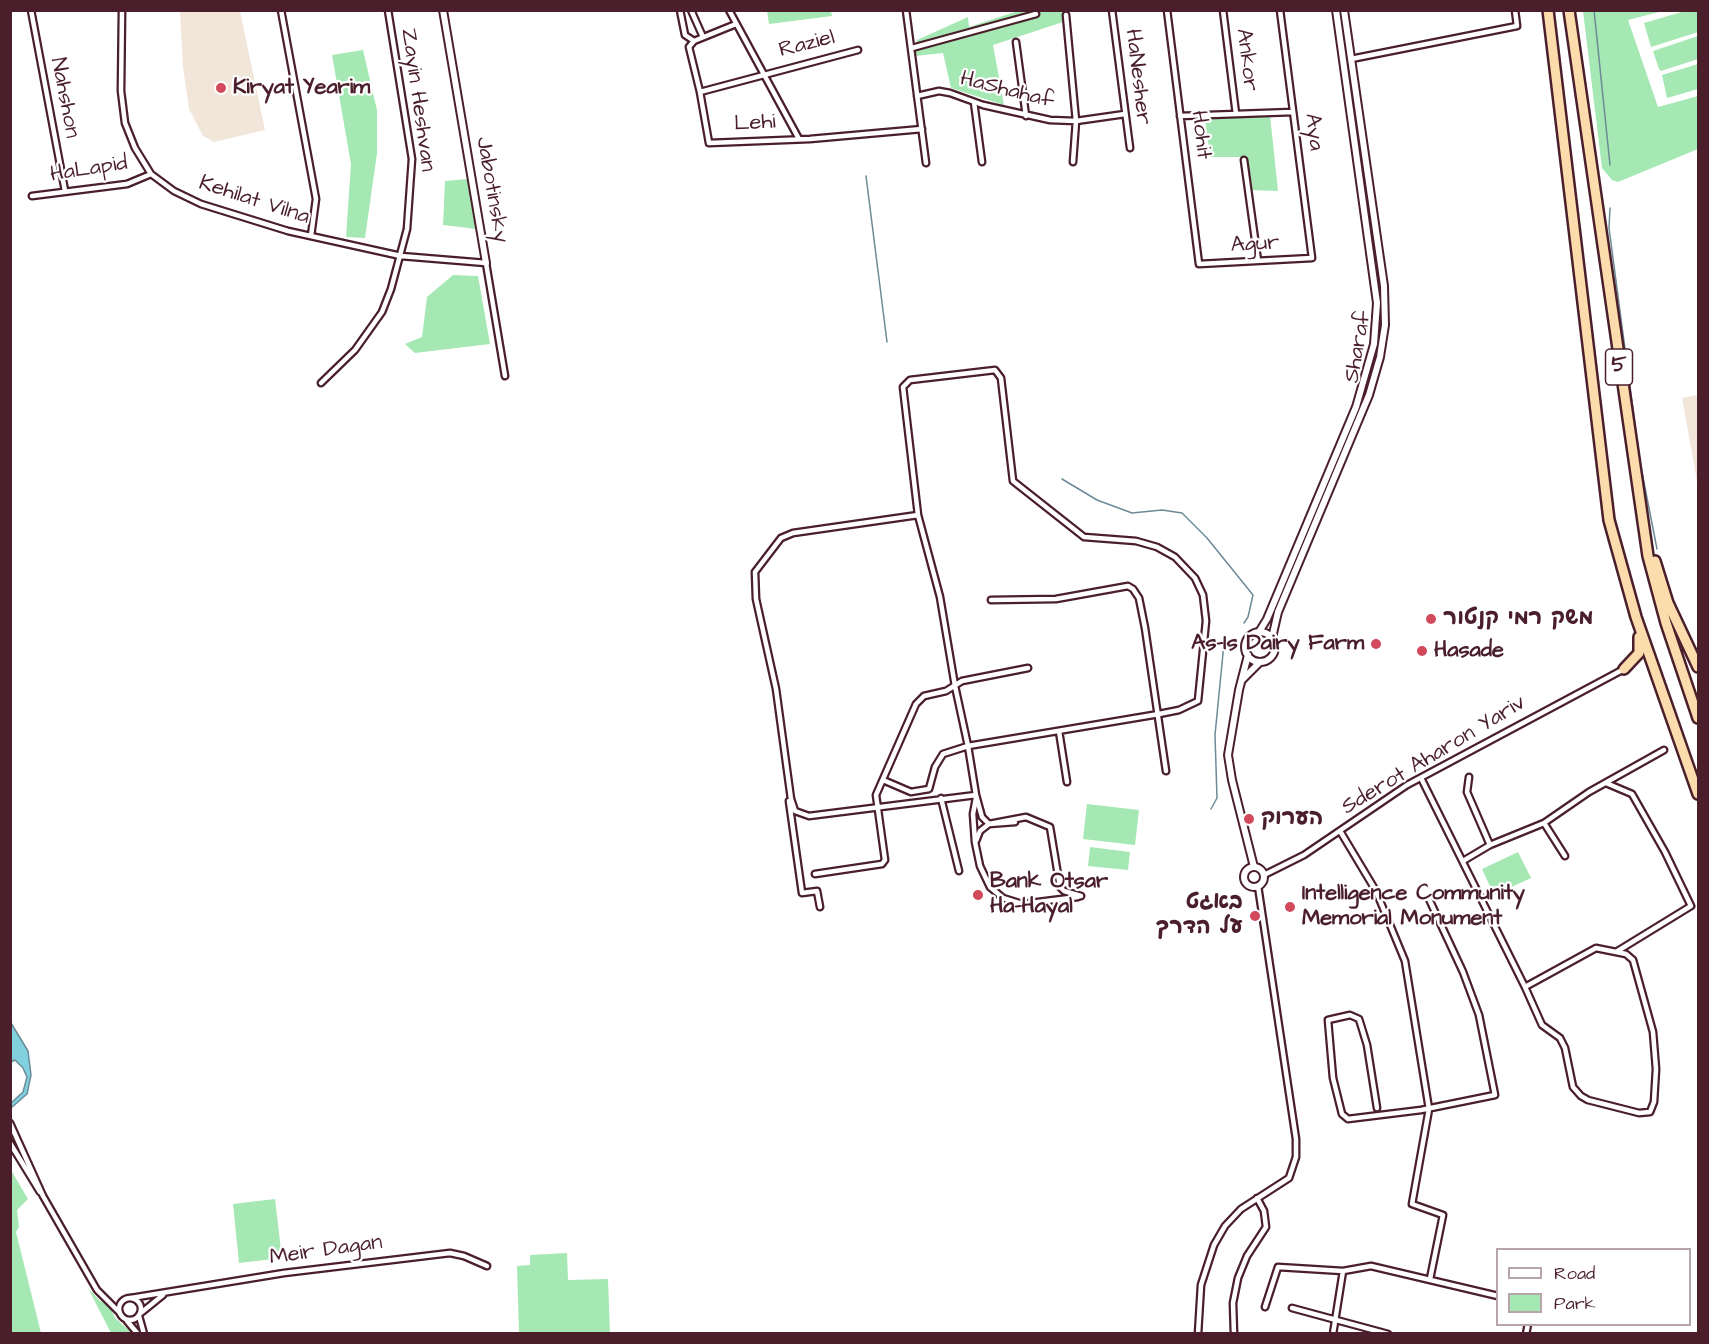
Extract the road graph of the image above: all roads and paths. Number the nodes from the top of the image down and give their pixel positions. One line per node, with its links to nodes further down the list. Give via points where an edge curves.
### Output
1 (31, 10): 48 (street, Nahshon)
2 (122, 10): 47 (street, Kehilat Vilna, via 121,91 125,123)
3 (281, 10): 50 (street, via 316,199)
4 (388, 10): 51 (street, Zayin Heshvan, via 412,159)
5 (443, 10): 54 (street, Jabotinsky)
6 (680, 10): 24 (street, via 685,35)
7 (691, 10): 23 (street)
8 (729, 10): 22 (street)
9 (906, 10): 26 (street)
10 (1112, 10): 34 (street, HaNesher)
11 (1167, 10): 37 (street, Hohit)
12 (1223, 10): 35 (street, Ankor)
13 (1280, 10): 33 (street, Aya)
14 (1335, 10): 62 (street, Sharaf, via 1377,303 1375,336 1356,407 1267,619)
15 (1344, 10): 28 (street, Sharaf)
16 (1515, 10): 28 (street, via 1517,26)
17 (1548, 10): 61 (highway, 5, via 1604,494)
18 (1569, 10): 41 (highway, 5)
19 (1574, 10): 41 (highway)
20 (1036, 14): 26 (street)
21 (1066, 15): 38 (street)
22 (736, 24): 23 (street); 29 (street)
23 (703, 37): 24 (street)
24 (694, 41): 30 (street, via 688,47)
25 (1016, 42): 36 (street)
26 (912, 48): 31 (street)
27 (858, 50): 29 (street, Raziel)
28 (1351, 59): 63 (street, Sharaf, via 1384,286 1384,334 1369,394 1278,612)
29 (763, 74): 30 (street, Lehi); 40 (street)
30 (700, 92): 40 (street, Lehi, via 709,143)
31 (917, 96): 32 (street, HaShahaf, via 939,91); 39 (street)
32 (974, 102): 36 (street, HaShahaf); 44 (street)
33 (1293, 112): 35 (street); 52 (street, Aya)
34 (1125, 114): 38 (street, HaShahaf); 42 (street, HaNesher)
35 (1236, 114): 37 (street)
36 (1026, 116): 38 (street, HaShahaf)
37 (1180, 116): 55 (street, Hohit)
38 (1076, 121): 45 (street)
39 (922, 129): 40 (street, Lehi); 46 (street)
40 (799, 139)
41 (1588, 147): 58 (highway, 5)
42 (1130, 148)
43 (1244, 160): 53 (street)
44 (982, 162)
45 (1073, 162)
46 (926, 163)
47 (151, 174): 48 (street, HaLapid, via 127,184); 50 (street, Kehilat Vilna, via 201,204)
48 (64, 191): 49 (street, HaLapid)
49 (32, 196)
50 (311, 236): 51 (street, Kehilat Vilna)
51 (401, 256): 54 (street, Kehilat Vilna); 57 (street, Zayin Heshvan, via 391,289 369,333)
52 (1312, 258): 53 (street, Agur)
53 (1258, 261): 55 (street, Agur)
54 (486, 263): 56 (street, Jabotinsky)
55 (1199, 264)
56 (505, 376)
57 (321, 383)
58 (1637, 494): 66 (highway, via 1668,603); 73 (highway, 5, via 1666,623)
59 (918, 515): 70 (street, via 940,597); 72 (street, via 903,387 910,381 995,370 1001,378 1013,481 1084,537 1136,541 1175,557 1203,595 1206,621 1198,701); 77 (street, via 793,533 781,538 755,572 756,599 776,689)
60 (991, 600): 72 (street, via 1056,599 1128,586 1133,589 1139,598)
61 (1636, 617): 68 (highway, via 1640,653); 71 (highway, 5)
62 (1258, 632): 63 (street); 64 (street, via 1247,641)
63 (1272, 638): 65 (street, via 1274,652)
64 (1248, 655): 65 (street); 69 (street)
65 (1261, 662): 69 (street)
66 (1698, 667)
67 (1028, 668): 70 (street, via 962,681)
68 (1624, 669): 71 (highway, via 1646,665); 80 (street, Sderot Aharon Yariv)
69 (1242, 681): 95 (street, via 1228,761)
70 (955, 686): 75 (street); 81 (street, via 924,696 916,704)
71 (1659, 686): 84 (highway, 5)
72 (1159, 714): 74 (street); 78 (street)
73 (1698, 717)
74 (1059, 731): 75 (street); 82 (street)
75 (968, 746): 81 (street, via 942,754 929,789 911,792); 85 (street)
76 (1664, 750): 83 (street)
77 (786, 762): 87 (street, via 791,799 799,814); 101 (street, via 802,893 817,891)
78 (1166, 771)
79 (1469, 777): 92 (street, via 1467,792)
80 (1421, 778): 90 (street, Sderot Aharon Yariv); 94 (street)
81 (883, 780): 87 (street, via 876,795)
82 (1067, 782)
83 (1606, 783): 88 (street); 102 (street, via 1632,794 1691,906)
84 (1698, 794)
85 (976, 795): 86 (street); 89 (street, via 982,817); 91 (street)
86 (941, 798): 87 (street); 96 (street)
87 (877, 807): 97 (street, via 884,863)
88 (1544, 823): 92 (street); 93 (street)
89 (989, 824): 91 (street); 91 (street, via 1033,819 1052,830 1060,887 1081,896 1022,904 1003,898 986,881)
90 (1340, 831): 98 (street, Sderot Aharon Yariv); 105 (street, via 1376,891 1405,961)
91 (975, 842)
92 (1490, 845): 94 (street)
93 (1565, 856)
94 (1463, 861): 103 (street)
95 (1254, 867): 98 (street); 99 (street, via 1247,870 1244,878 1249,885)
96 (959, 871)
97 (814, 874)
98 (1264, 875): 99 (street)
99 (1258, 886): 109 (street, via 1296,1139 1294,1169 1289,1178)
100 (1429, 899): 105 (street, via 1479,1015 1495,1095)
101 (820, 907)
102 (1616, 952): 103 (street, via 1596,948); 103 (street, via 1633,960 1653,1032 1656,1070 1650,1112 1629,1111 1581,1096 1570,1078 1568,1054 1560,1038 1542,1025)
103 (1525, 987)
104 (1377, 1108): 105 (street, via 1359,1019 1350,1015 1328,1020 1333,1078 1342,1114 1348,1119)
105 (1429, 1109): 112 (street, via 1412,1204 1443,1215)
106 (11, 1123): 108 (street)
107 (10, 1143): 108 (street)
108 (41, 1194): 115 (street, via 97,1290)
109 (1257, 1198): 126 (street, via 1225,1226 1214,1245 1201,1285); 127 (street, via 1266,1227 1238,1278 1233,1303)
110 (487, 1266): 113 (street, Meir Dagan, via 450,1252)
111 (1343, 1271): 112 (street, via 1371,1266); 118 (street, via 1278,1267); 123 (street)
112 (1430, 1279): 114 (street)
113 (168, 1292): 116 (street, Meir Dagan); 121 (street, Meir Dagan, via 150,1302)
114 (1496, 1296)
115 (105, 1297): 117 (street); 120 (street)
116 (131, 1298): 117 (street); 121 (street, via 140,1304)
117 (125, 1299): 120 (street, via 119,1306)
118 (1265, 1307)
119 (1292, 1308): 123 (street)
120 (120, 1313): 122 (street)
121 (140, 1315): 122 (street, via 134,1320); 125 (street)
122 (124, 1319): 124 (street)
123 (1336, 1319): 128 (street); 129 (street)
124 (138, 1334)
125 (144, 1334)
126 (1198, 1334)
127 (1234, 1334)
128 (1333, 1334)
129 (1388, 1334)

